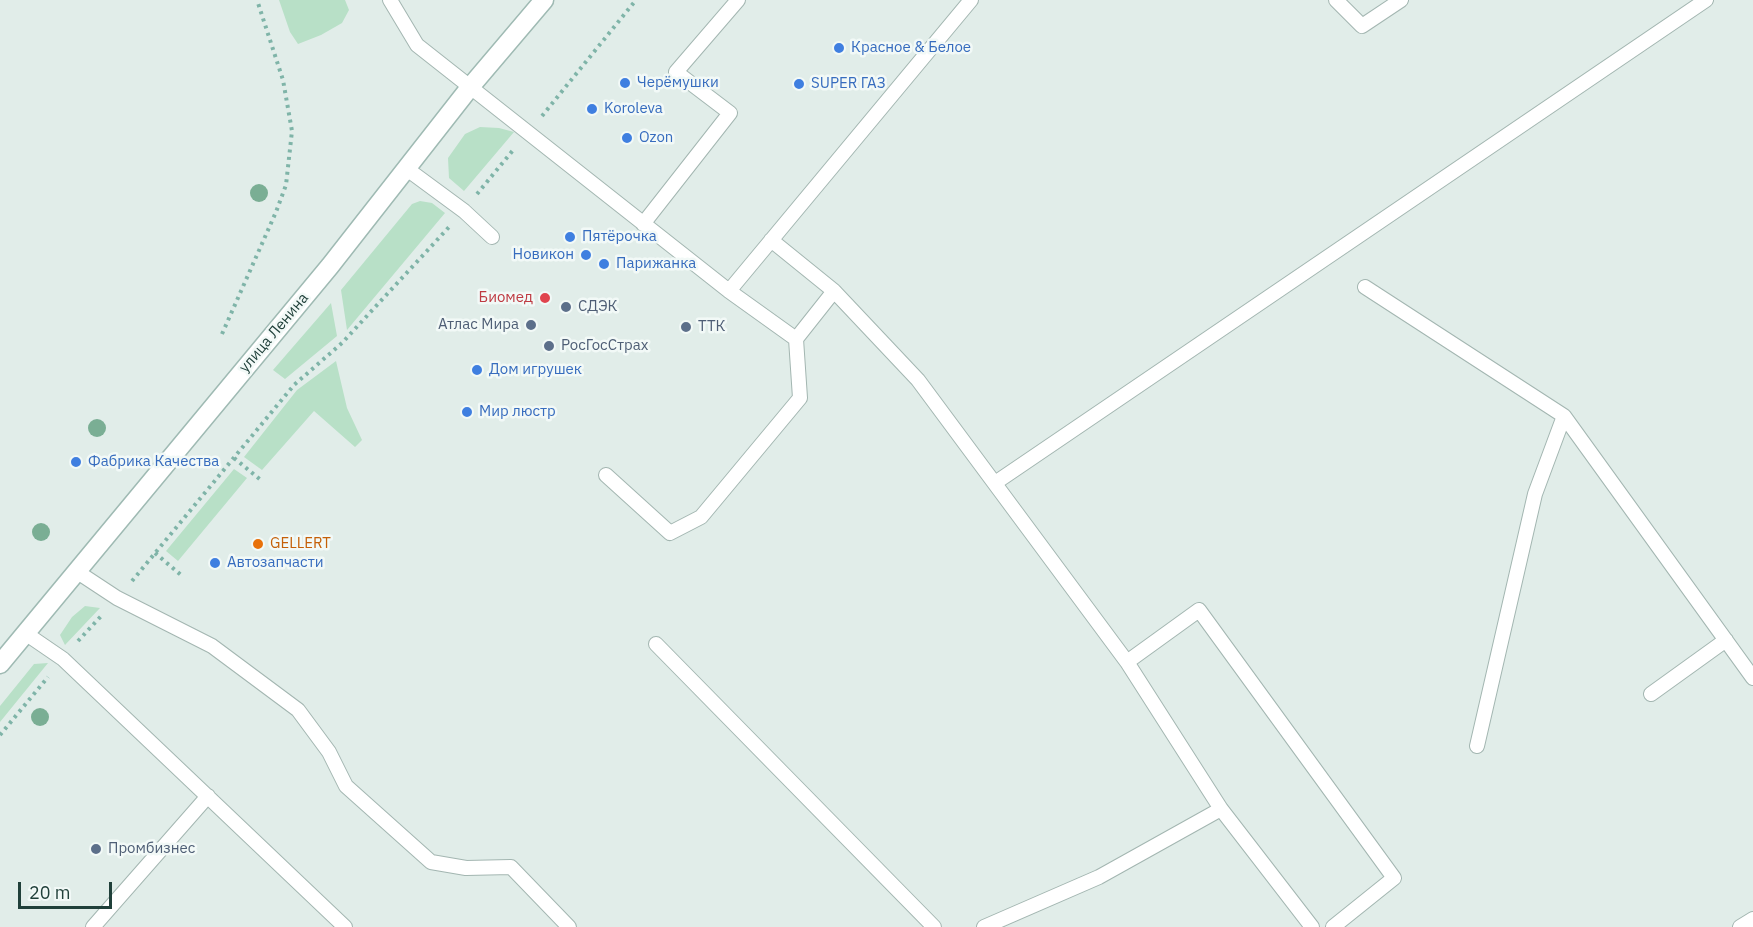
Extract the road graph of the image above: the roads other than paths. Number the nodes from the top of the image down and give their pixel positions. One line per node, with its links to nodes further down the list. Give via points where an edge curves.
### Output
1 (390, 0): 8 (lane, via 417,45)
2 (544, 0): 8 (street, улица Ленина)
3 (738, 0): 10 (lane, via 676,72 730,113)
4 (971, 0): 12 (lane)
5 (1336, 0): 6 (lane, via 1362,26)
6 (1401, 0)
7 (1706, 0): 19 (lane)
8 (471, 86): 9 (street, улица Ленина); 10 (lane)
9 (407, 169): 11 (lane, via 464,210); 20 (street, улица Ленина)
10 (643, 224): 14 (lane)
11 (492, 237)
12 (771, 240): 14 (lane); 15 (lane)
13 (1365, 287): 17 (lane)
14 (729, 291): 16 (lane)
15 (834, 291): 16 (lane); 19 (lane, via 918,380)
16 (796, 339): 18 (lane, via 800,398 700,517 670,533)
17 (1564, 416): 22 (lane); 28 (lane, via 1535,494)
18 (606, 475)
19 (995, 483): 24 (lane)
20 (76, 571): 21 (street, улица Ленина); 34 (lane, via 117,598 212,646 298,710 329,752 346,786 431,862 466,868 511,867)
21 (25, 633): 25 (street, улица Ленина); 29 (lane, via 63,659)
22 (1726, 640): 26 (lane); 27 (lane)
23 (656, 644): 35 (lane)
24 (1127, 662): 30 (lane); 38 (lane, via 1199,610 1394,878)
25 (0, 664)
26 (1753, 678)
27 (1651, 694)
28 (1478, 746)
29 (208, 796): 32 (lane); 33 (lane)
30 (1221, 808): 36 (lane, via 1100,877); 37 (lane)
31 (1753, 919): 39 (lane)
32 (93, 927)
33 (345, 927)
34 (569, 927)
35 (934, 927)
36 (984, 927)
37 (1312, 927)
38 (1333, 927)
39 (1740, 927)

